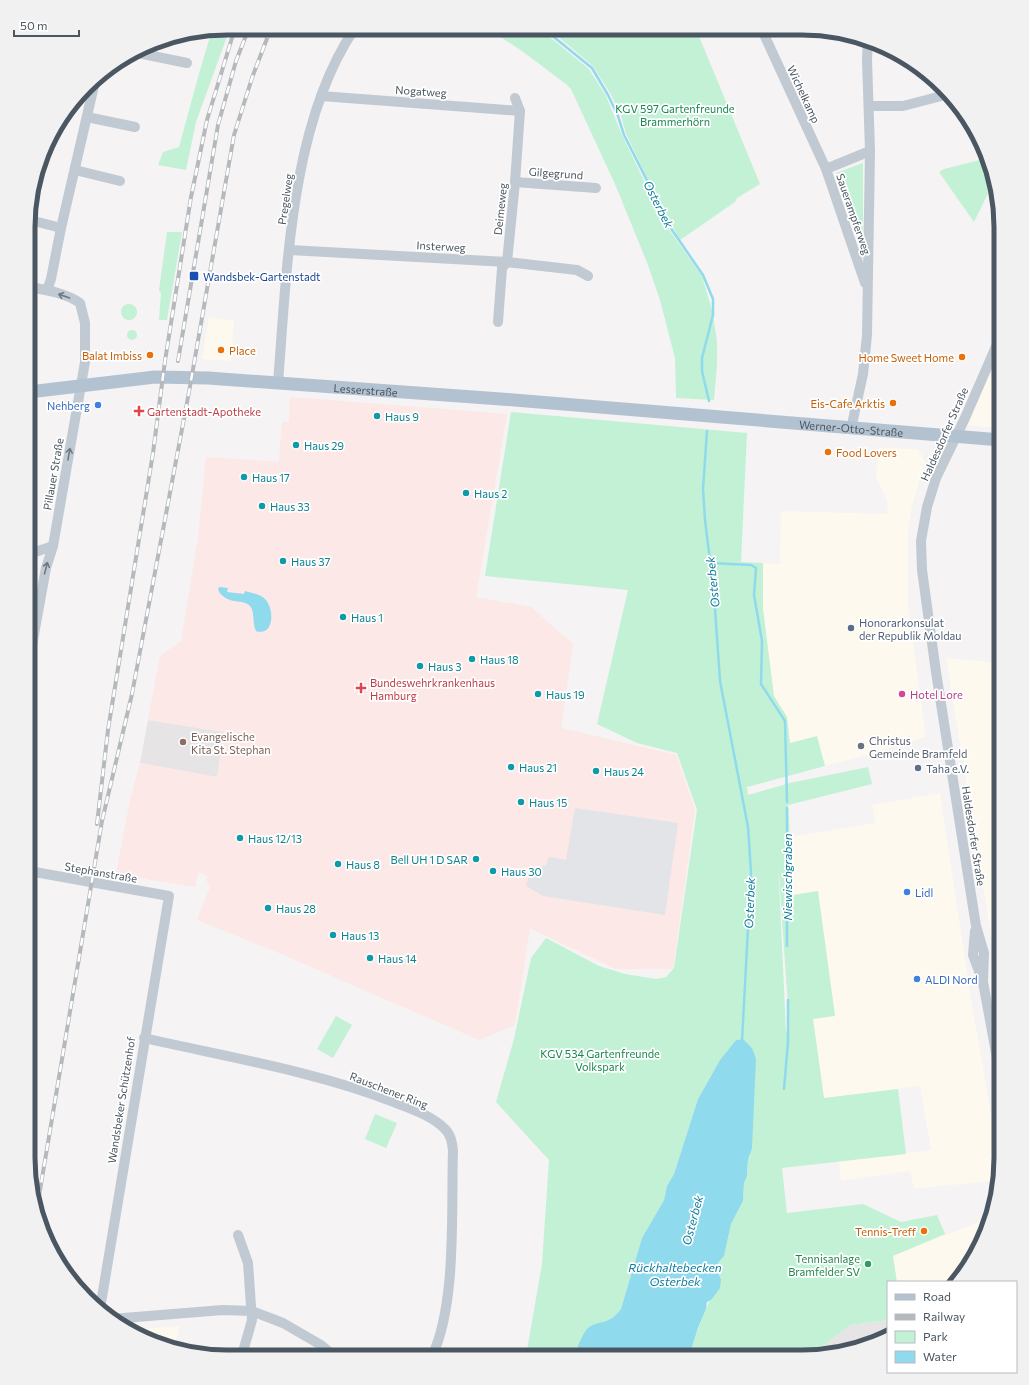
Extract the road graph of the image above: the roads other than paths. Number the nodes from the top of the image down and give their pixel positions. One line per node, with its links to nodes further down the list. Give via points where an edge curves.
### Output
1 (351, 35): 7 (street, Pregelweg, via 338,55)
2 (764, 35): 15 (street, Wichelkamp)
3 (868, 47): 10 (street, Sauerampferweg)
4 (144, 54): 5 (street)
5 (187, 63)
6 (93, 89): 12 (street)
7 (321, 96): 11 (street, Nogatweg); 22 (street, Pregelweg, via 299,178)
8 (942, 96): 10 (street, via 903,106)
9 (514, 98): 11 (street, Deimeweg)
10 (869, 106): 14 (street, Sauerampferweg)
11 (520, 111): 18 (street, Deimeweg)
12 (87, 117): 13 (street); 16 (street)
13 (135, 127)
14 (870, 151): 15 (street, Sauerampferweg); 27 (street, Sauerampferweg)
15 (826, 169): 27 (street, Sauerampferweg)
16 (75, 170): 17 (street); 21 (street)
17 (120, 181)
18 (515, 182): 19 (street, Gilgegrund); 23 (street, Deimeweg)
19 (596, 188)
20 (35, 221): 21 (street)
21 (61, 228): 26 (street)
22 (290, 250): 23 (street, Insterweg); 30 (street, Pregelweg)
23 (507, 262): 24 (street, Insterweg, via 577,270); 28 (street, Deimeweg, via 502,268)
24 (588, 276)
25 (35, 288): 26 (street)
26 (47, 290): 31 (street, Pillauer Straße, one-way to 26, via 85,362 84,318 80,303)
27 (868, 290): 34 (street, Sauerampferweg, via 867,335)
28 (498, 322)
29 (994, 352): 35 (street, Haldesdorfer Straße)
30 (278, 383): 31 (main road, Lesserstraße, via 155,377); 33 (main road, Lesserstraße)
31 (81, 385): 32 (main road, Lesserstraße); 37 (street, Pillauer Straße, one-way to 31)
32 (35, 391)
33 (702, 416): 34 (main road, Werner-Otto-Straße)
34 (851, 428): 35 (main road, Werner-Otto-Straße)
35 (956, 437): 36 (main road, Werner-Otto-Straße); 43 (street, Haldesdorfer Straße, via 942,463 931,494 921,552 941,706 976,926 984,953 983,982)
36 (994, 440)
37 (53, 546): 38 (street); 39 (street, Pillauer Straße, one-way to 37, via 46,568)
38 (35, 552)
39 (35, 629)
40 (35, 872): 41 (street, Stephanstraße)
41 (169, 896): 42 (street, Wandsbeker Schützenhof)
42 (144, 1038): 45 (street, Wandsbeker Schützenhof); 50 (street, Rauschener Ring, via 300,1073 345,1086 416,1111 446,1130 452,1140 453,1151 449,1281)
43 (994, 1042)
44 (238, 1235): 46 (street, via 248,1263)
45 (101, 1303)
46 (252, 1311): 47 (street, via 223,1310); 48 (street); 49 (street, via 283,1323)
47 (121, 1318)
48 (243, 1350)
49 (327, 1350)
50 (434, 1350)

